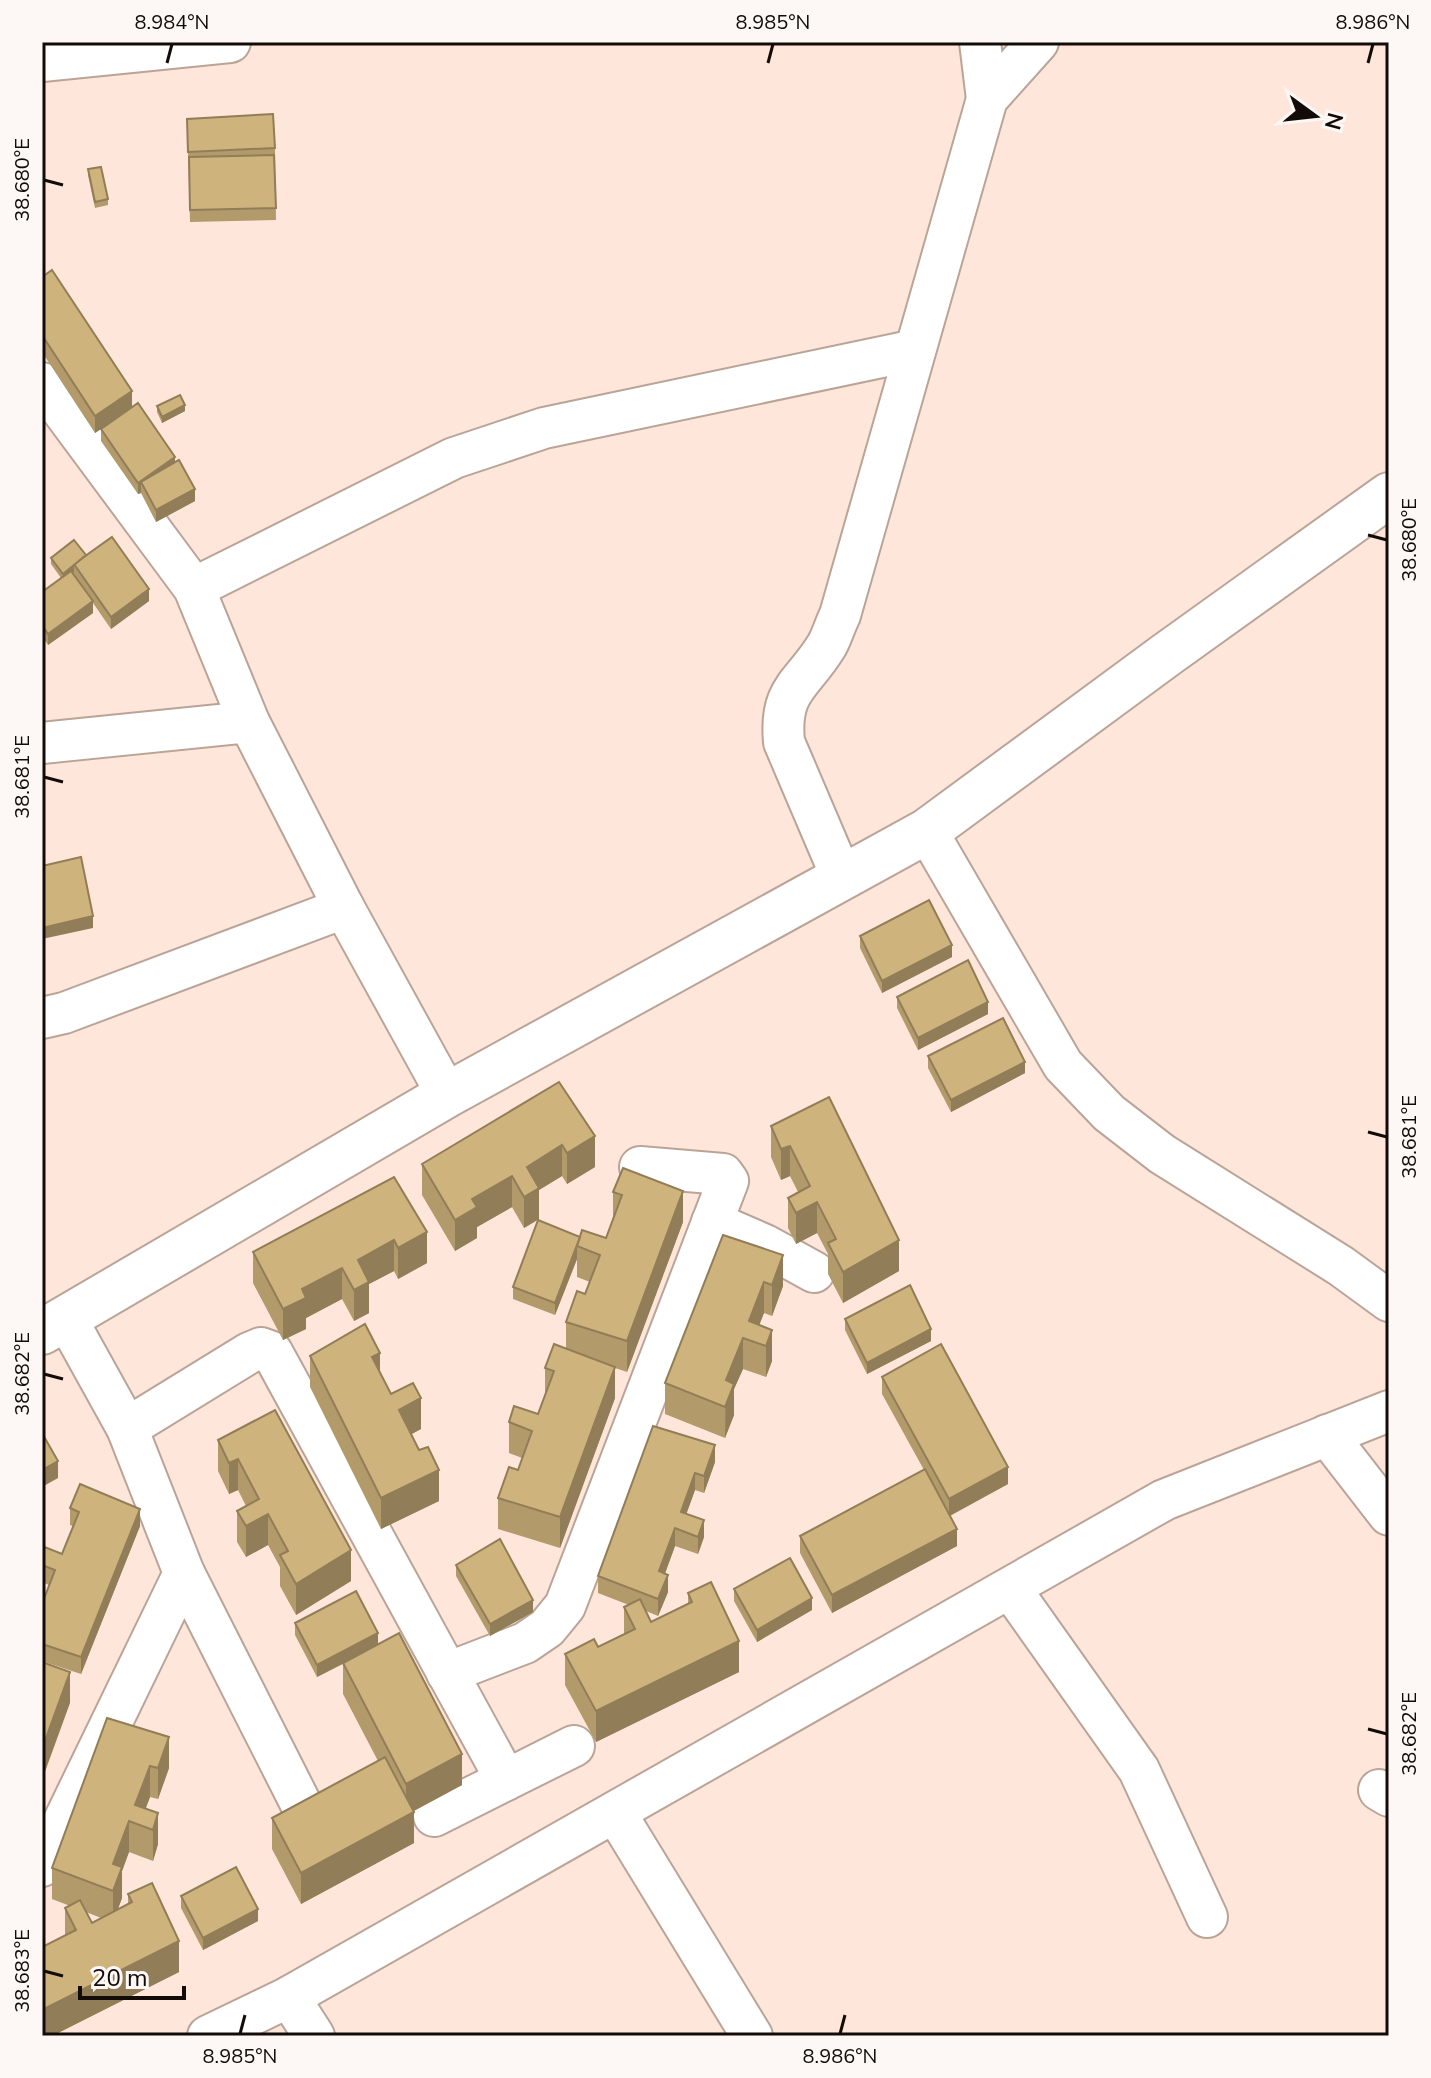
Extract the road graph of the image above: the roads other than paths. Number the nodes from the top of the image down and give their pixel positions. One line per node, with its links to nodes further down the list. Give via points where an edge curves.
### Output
1 (230, 42): 4 (street)
2 (980, 42): 6 (street)
3 (1038, 42): 6 (street)
4 (82, 49): 5 (street)
5 (42, 61)
6 (987, 99): 7 (street)
7 (915, 350): 10 (street, via 544,428 454,458); 14 (street, via 840,615 827,645 787,699 782,721 784,742)
8 (42, 383): 10 (street)
9 (1389, 495): 13 (street)
10 (194, 588): 11 (street)
11 (249, 722): 12 (street); 15 (street)
12 (42, 743)
13 (927, 831): 14 (street); 21 (street, via 1063,1065 1109,1113 1162,1154)
14 (842, 878): 17 (street)
15 (344, 908): 16 (street); 17 (street)
16 (42, 1018)
17 (447, 1095): 22 (street)
18 (640, 1167): 19 (street, via 723,1174 728,1181)
19 (712, 1222): 20 (street); 29 (street, via 565,1606 525,1643)
20 (814, 1272)
21 (1389, 1301)
22 (54, 1325): 24 (street)
23 (1389, 1411): 25 (street)
24 (127, 1428): 27 (street); 29 (street, via 249,1353 261,1348 272,1352)
25 (1327, 1435): 26 (street); 28 (street, via 1164,1500)
26 (1389, 1515)
27 (184, 1573): 32 (street); 35 (street)
28 (1010, 1588): 33 (street); 36 (street, via 1139,1770)
29 (447, 1673): 31 (street)
30 (574, 1746): 31 (street)
31 (506, 1780): 34 (street)
32 (300, 1802)
33 (615, 1812): 37 (street); 40 (street)
34 (434, 1816)
35 (42, 1866)
36 (1207, 1917)
37 (289, 1997): 38 (street); 39 (street)
38 (208, 2036)
39 (314, 2036)
40 (752, 2036)

